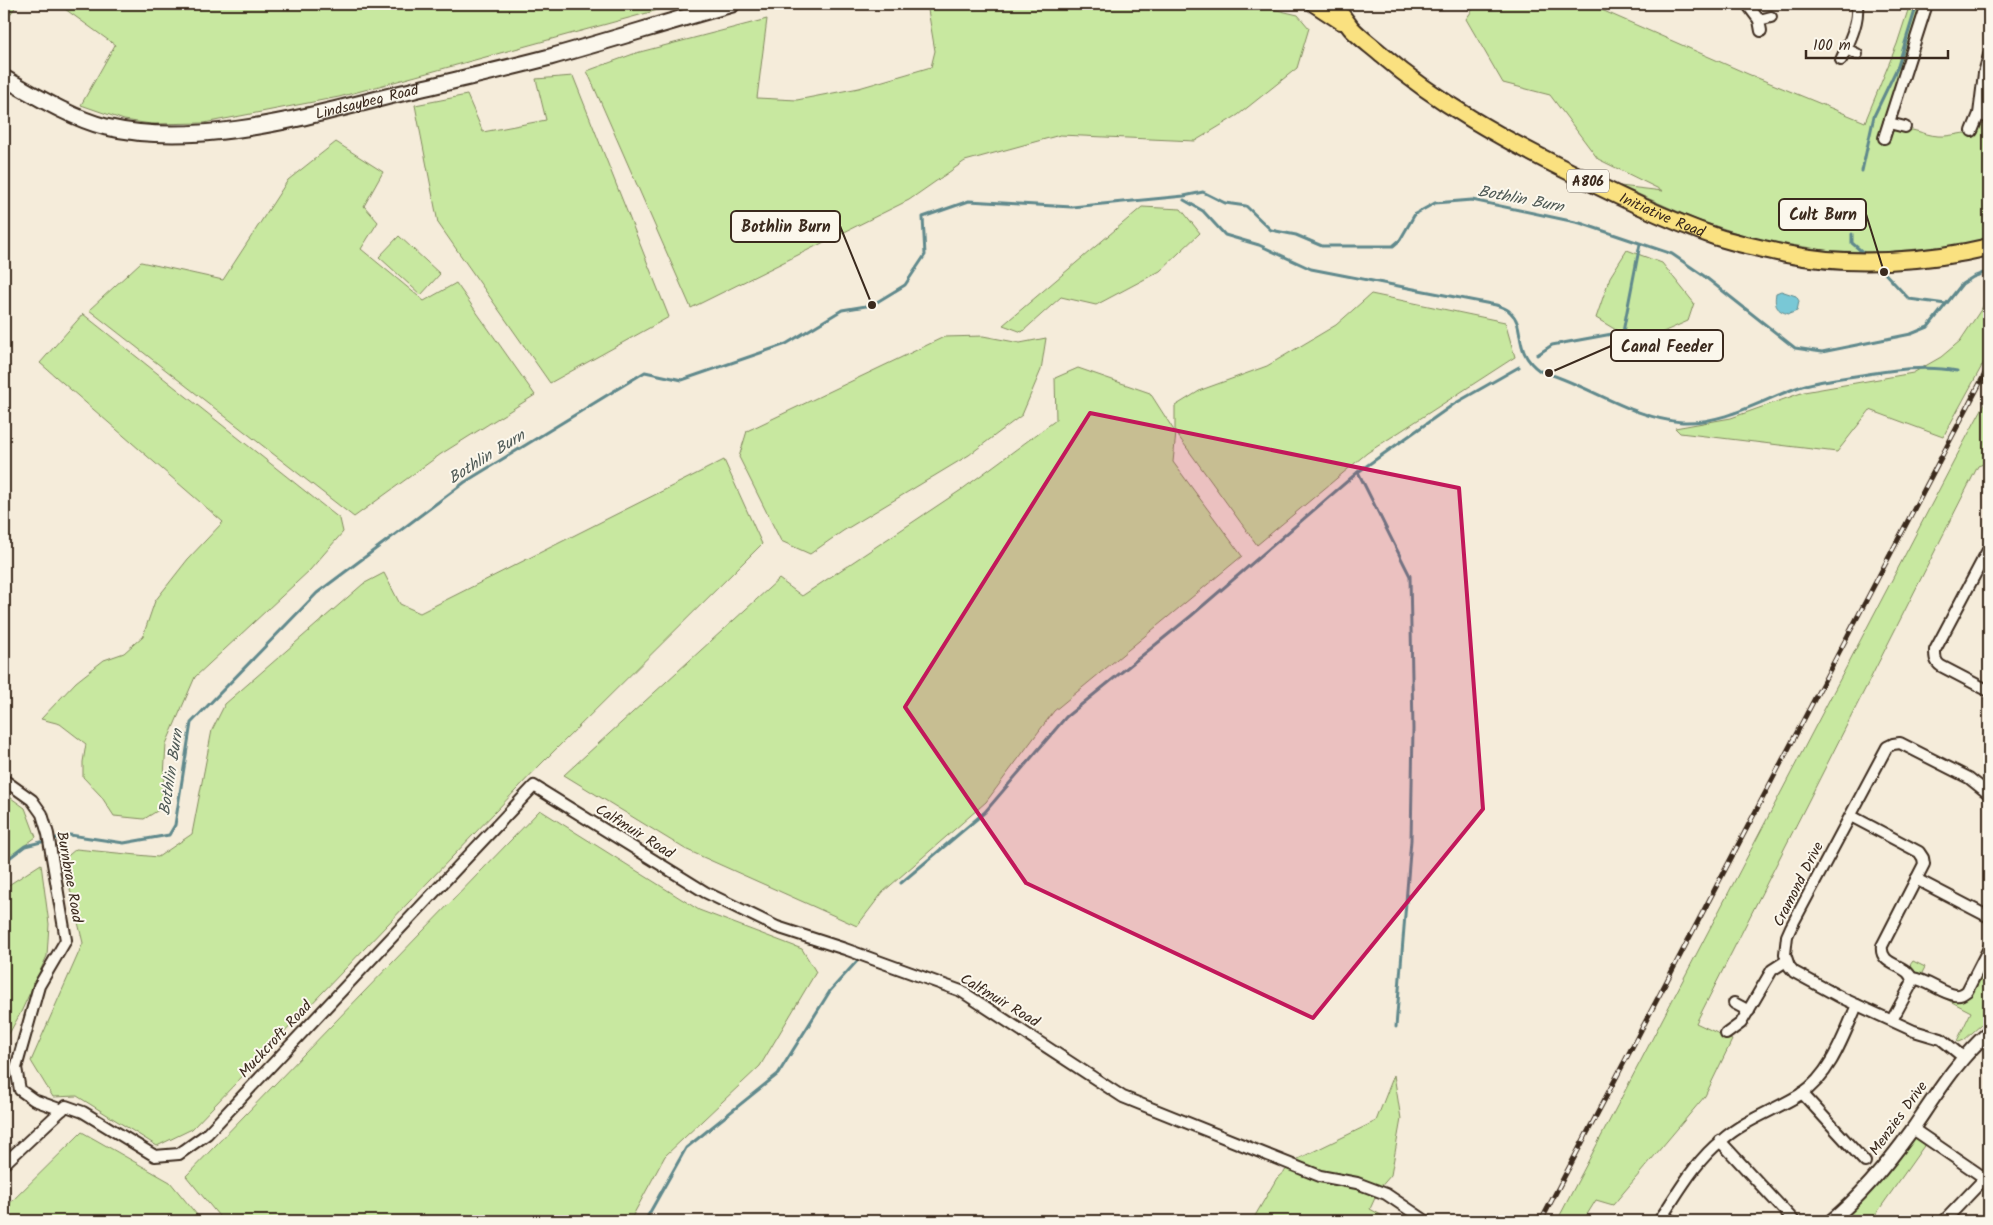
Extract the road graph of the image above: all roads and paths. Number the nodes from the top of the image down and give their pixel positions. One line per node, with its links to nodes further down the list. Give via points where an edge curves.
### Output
1 (732, 4): 13 (main road, Lindsaybeg Road, via 513,66 324,112 206,134 149,133 106,127 66,111)
2 (1315, 4): 8 (main road, Initiative Road / A806)
3 (1333, 4): 8 (main road, Initiative Road / A806)
4 (1747, 4): 7 (street, via 1760,26)
5 (1857, 4): 9 (street, via 1858,16)
6 (1927, 4): 16 (street)
7 (1771, 17)
8 (1351, 27): 20 (main road, Initiative Road / A806, via 1439,99 1492,131 1659,215 1719,237 1788,254 1858,261 1964,254)
9 (1846, 49): 10 (street); 12 (street)
10 (1857, 54)
11 (1989, 55): 14 (street)
12 (1840, 60)
13 (4, 78)
14 (1979, 114): 15 (street); 18 (street)
15 (1989, 118)
16 (1889, 123): 17 (street); 19 (street)
17 (1905, 128)
18 (1972, 131)
19 (1884, 138)
20 (1989, 247)
21 (1989, 548): 22 (street, via 1935,650 1935,656 1941,666)
22 (1989, 691)
23 (4, 780): 40 (street, Burnbrae Road, via 32,800 42,814 66,940 39,986 16,1068 20,1090 34,1100)
24 (534, 786): 40 (street, Muckcroft Road, via 207,1134 179,1154 155,1156 83,1112 66,1106); 47 (street, Calfmuir Road, via 705,892 777,927 961,991 1123,1097 1320,1176 1357,1183 1386,1194)
25 (1989, 794): 26 (street, Cramond Drive, via 1969,778 1897,743 1887,747)
26 (1851, 816): 27 (street, via 1919,852 1924,864); 30 (street, Cramond Drive, via 1789,932 1785,946)
27 (1916, 879): 28 (street); 31 (street, via 1881,952 1886,960)
28 (1989, 917)
29 (1989, 948): 31 (street, via 1963,994 1954,995 1922,979)
30 (1786, 961): 33 (street, via 1800,976); 34 (street, via 1767,976)
31 (1912, 978): 35 (street)
32 (1734, 1003): 34 (street)
33 (1857, 1005): 35 (street); 39 (street, via 1826,1068)
34 (1749, 1011): 37 (street, via 1741,1023)
35 (1892, 1020): 38 (street, via 1943,1040)
36 (1989, 1032): 38 (street, Menzies Drive)
37 (1726, 1034)
38 (1963, 1057): 41 (street, Menzies Drive)
39 (1802, 1093): 42 (street, via 1735,1129); 43 (street)
40 (62, 1110): 44 (street)
41 (1913, 1129): 45 (street); 49 (street, Menzies Drive, via 1895,1153)
42 (1720, 1141): 46 (street, via 1704,1157); 48 (street)
43 (1864, 1162)
44 (4, 1164)
45 (1987, 1179): 50 (street)
46 (1665, 1219)
47 (1426, 1221)
48 (1794, 1221)
49 (1831, 1221)
50 (1944, 1221)

